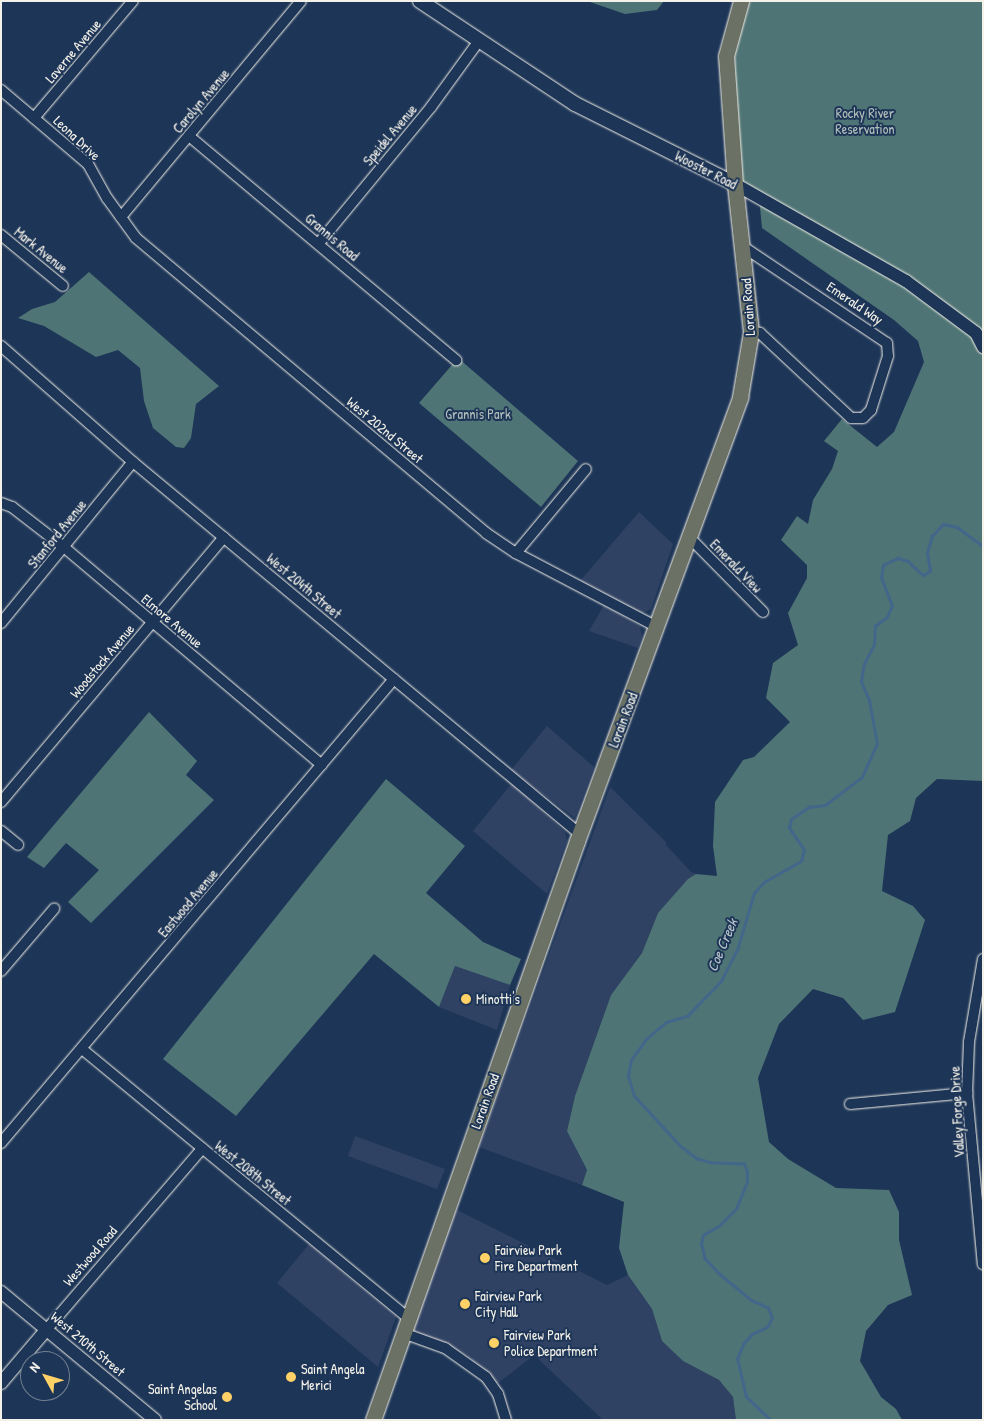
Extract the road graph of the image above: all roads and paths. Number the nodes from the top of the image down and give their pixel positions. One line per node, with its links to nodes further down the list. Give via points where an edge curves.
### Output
1 (133, 1): 7 (street, Laverne Avenue)
2 (301, 1): 8 (street, Carolyn Avenue)
3 (420, 1): 5 (main road, Wooster Road)
4 (741, 1): 9 (main road, Lorain Road, via 726,56)
5 (478, 42): 9 (main road, Wooster Road, via 575,104); 12 (street, Speidel Avenue, via 432,107)
6 (1, 90): 7 (street, Leona Drive)
7 (34, 118): 10 (street, Leona Drive, via 88,164)
8 (189, 136): 10 (street, Carolyn Avenue); 12 (street, Grannis Road)
9 (735, 184): 13 (main road, Lorain Road); 17 (street, Wooster Road, via 906,281 976,333)
10 (121, 217): 25 (street, West 202nd Street, via 136,238 486,533)
11 (1, 235): 14 (street, Mark Avenue)
12 (319, 243): 18 (street, Grannis Road)
13 (742, 246): 15 (main road, Lorain Road); 15 (street, Emerald Way, via 887,343 888,356 871,410 863,418 851,418 760,333)
14 (63, 286)
15 (751, 332): 23 (main road, Lorain Road, via 740,397)
16 (1, 346): 19 (street, West 204th Street)
17 (983, 347)
18 (456, 360)
19 (133, 462): 22 (street, West 204th Street); 24 (street, Stanford Avenue)
20 (586, 469): 25 (street)
21 (1, 502): 24 (street, Elmore Avenue)
22 (224, 537): 28 (street, Woodstock Avenue); 30 (street, West 204th Street)
23 (690, 538): 26 (street, Emerald View); 29 (main road, Lorain Road)
24 (65, 548): 27 (street, Stanford Avenue); 28 (street, Elmore Avenue)
25 (516, 553): 29 (street, West 202nd Street)
26 (763, 612)
27 (1, 623)
28 (152, 623): 31 (street, Elmore Avenue); 32 (street, Woodstock Avenue)
29 (657, 627): 34 (main road, Lorain Road)
30 (394, 679): 31 (street, Eastwood Avenue); 34 (street, West 204th Street)
31 (322, 765): 39 (street, Eastwood Avenue)
32 (1, 802)
33 (1, 831): 35 (street)
34 (580, 834): 46 (main road, Lorain Road)
35 (18, 845)
36 (54, 909): 38 (street)
37 (983, 959): 40 (street, Valley Forge Drive, via 968,1042)
38 (1, 971)
39 (82, 1049): 42 (street, Eastwood Avenue); 43 (street, West 208th Street)
40 (967, 1093): 41 (street); 44 (street, Valley Forge Drive)
41 (850, 1104)
42 (1, 1143)
43 (202, 1149): 46 (street, West 208th Street); 47 (street, Westwood Road)
44 (983, 1264)
45 (1, 1292): 47 (street, West 210th Street)
46 (408, 1318): 48 (main road, Lorain Road)
47 (47, 1329): 49 (street, Westwood Road); 50 (street, West 210th Street)
48 (404, 1333): 51 (main road, Lorain Road); 52 (street, via 445,1348 486,1377 498,1394)
49 (1, 1383)
50 (154, 1420)
51 (373, 1420)
52 (506, 1420)

